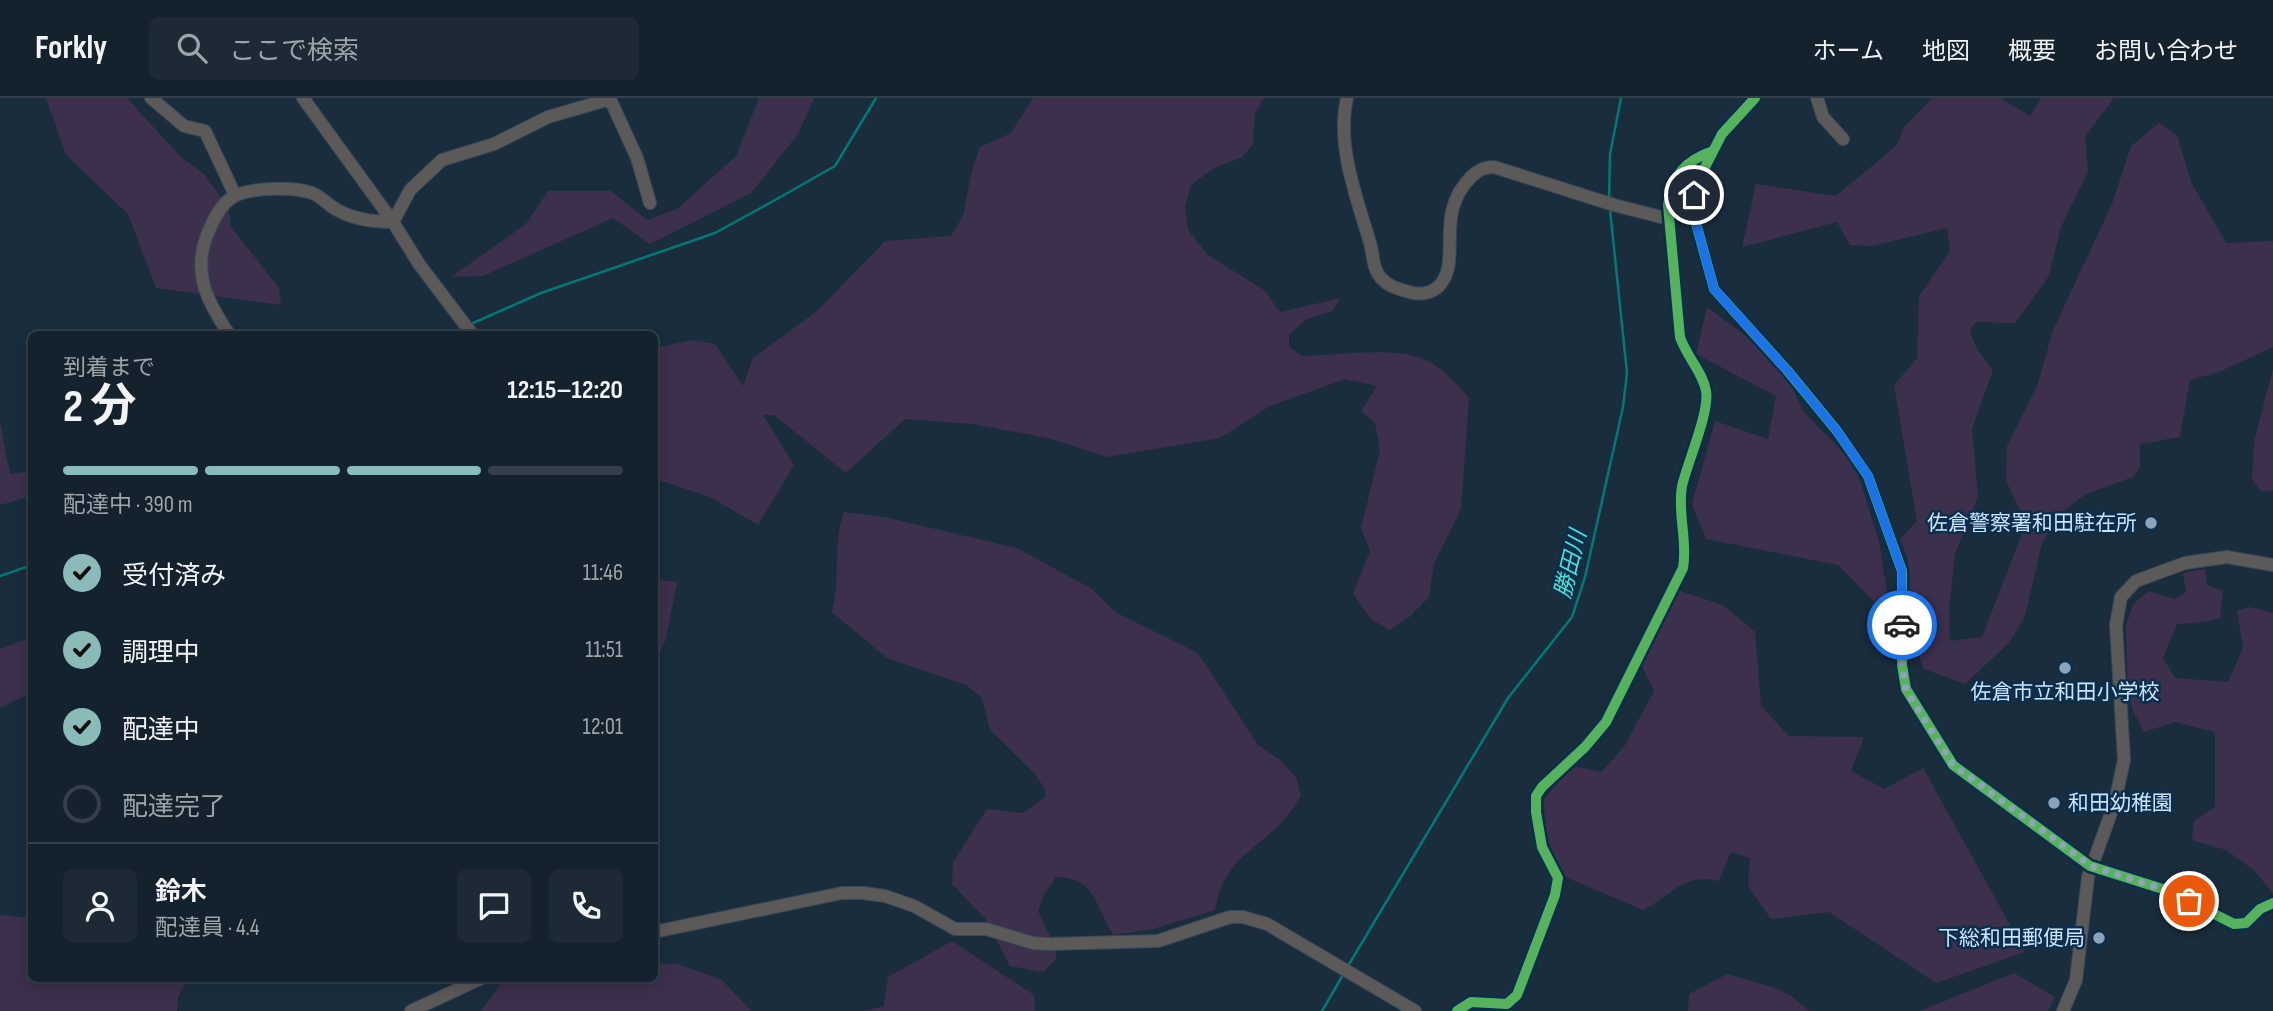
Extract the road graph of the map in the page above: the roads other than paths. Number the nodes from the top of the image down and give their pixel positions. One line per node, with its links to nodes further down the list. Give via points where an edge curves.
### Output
1 (151, 98): 8 (street, via 184,126 205,131)
2 (303, 98): 11 (street)
3 (1348, 98): 10 (street, via 1345,146 1362,219 1374,267 1393,288 1416,295 1439,286 1447,271 1449,219 1456,197 1485,167)
4 (1755, 98): 7 (street, via 1722,134)
5 (1817, 98): 6 (street, via 1823,117)
6 (1843, 139)
7 (1713, 151): 10 (street, via 1697,156 1676,177 1669,191); 15 (street, via 1694,195 1696,223 1714,289 1787,370 1868,476 1902,571 1906,690 1953,765)
8 (234, 195): 11 (street, via 259,190 310,192 344,213); 12 (street, via 215,217 201,255 204,292)
9 (650, 203): 11 (street, via 638,158 610,99 548,117 494,144 442,160 410,190)
10 (1669, 219): 21 (street, via 1680,337 1707,398 1682,489 1683,568 1605,722 1536,796 1542,847 1558,886 1517,995 1507,1004 1471,1002)
11 (393, 222): 13 (street)
12 (227, 331)
13 (470, 331)
14 (2273, 565): 15 (street, via 2227,557 2185,563 2136,581 2121,597 2115,617 2124,760 2115,802)
15 (2091, 866): 16 (street, via 2169,891 2234,925 2246,923); 22 (street, via 2076,980)
16 (2273, 903)
17 (658, 931): 20 (street, via 842,893 885,896 955,929 986,929 1048,944 1158,941 1217,920 1243,917 1267,924)
18 (473, 982): 19 (street)
19 (411, 1011)
20 (1415, 1011)
21 (1457, 1011)
22 (2063, 1011)

